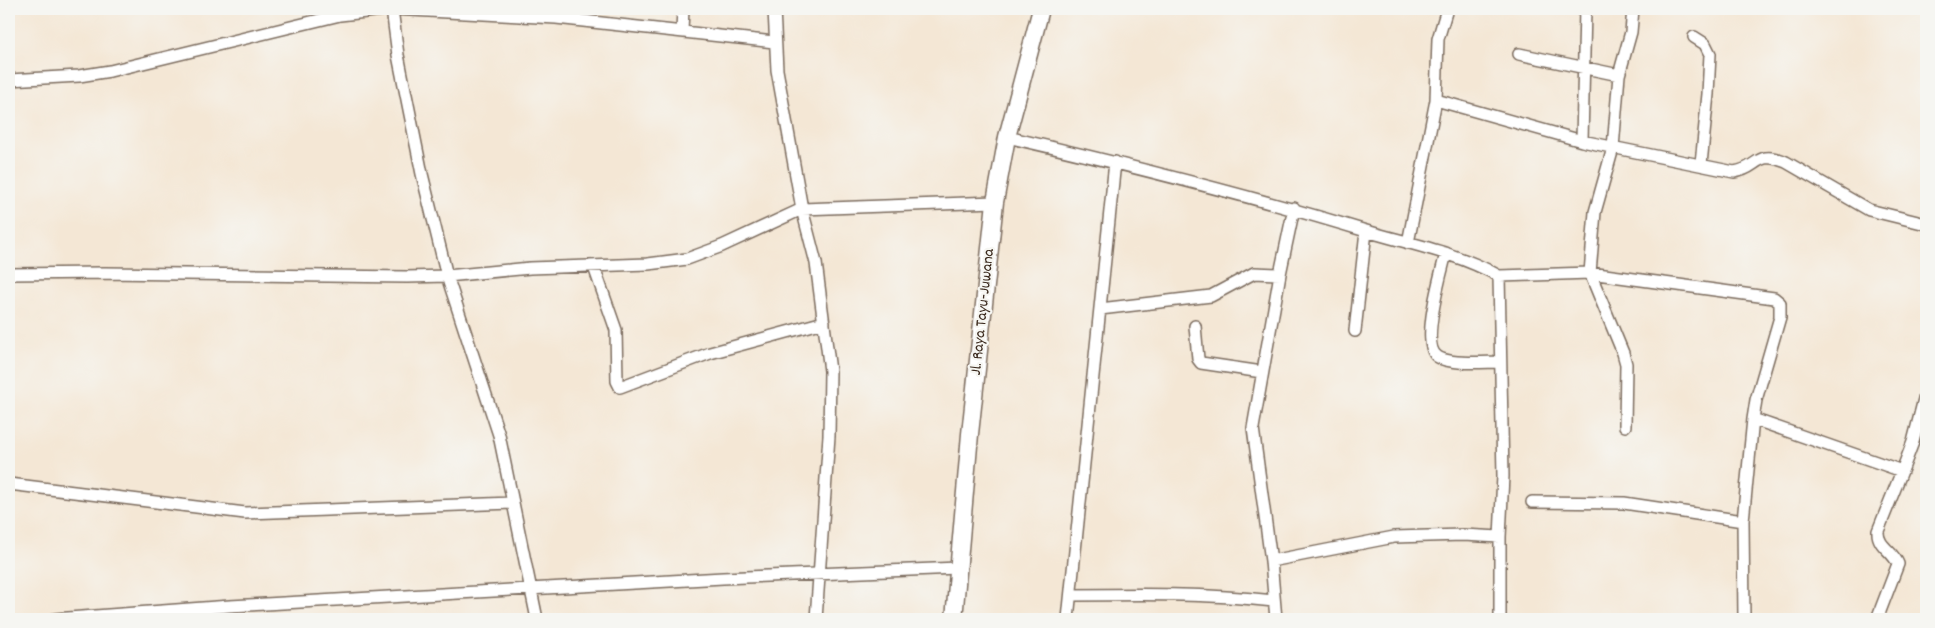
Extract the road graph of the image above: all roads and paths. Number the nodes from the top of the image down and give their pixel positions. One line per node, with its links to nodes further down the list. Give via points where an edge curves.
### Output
1 (392, 9): 8 (street, via 556,18); 14 (street, via 340,15 110,71); 32 (street, via 422,174)
2 (683, 9): 8 (street)
3 (774, 9): 10 (street)
4 (1041, 9): 16 (main road, Jl. Raya Tayu-Juwana)
5 (1447, 9): 15 (street, via 1438,39)
6 (1585, 9): 12 (street)
7 (1633, 9): 13 (street, via 1631,32)
8 (682, 31): 10 (street)
9 (1694, 37): 20 (street, via 1705,44 1710,54)
10 (774, 42): 23 (street)
11 (1519, 54): 12 (street)
12 (1584, 69): 13 (street); 17 (street)
13 (1619, 75): 18 (street)
14 (9, 80)
15 (1436, 100): 17 (street); 26 (street)
16 (1007, 136): 19 (street); 21 (main road, Jl. Raya Tayu-Juwana)
17 (1582, 141): 18 (street)
18 (1613, 148): 20 (street); 29 (street, via 1595,212)
19 (1115, 162): 22 (street); 34 (street)
20 (1701, 164): 24 (street, via 1734,172 1745,169 1762,157 1772,157 1794,166 1869,210)
21 (995, 202): 23 (street); 50 (main road, Jl. Raya Tayu-Juwana)
22 (1294, 208): 25 (street); 31 (street)
23 (802, 209): 28 (street, via 687,259); 35 (street, via 816,263)
24 (1926, 224)
25 (1366, 231): 26 (street); 37 (street)
26 (1408, 243): 27 (street)
27 (1446, 253): 33 (street); 38 (street, via 1431,318 1432,352 1438,358 1449,360)
28 (594, 267): 32 (street, via 530,268); 35 (street, via 616,330 617,381 620,387 710,353)
29 (1590, 273): 33 (street); 41 (street, via 1774,298 1780,303 1780,318); 42 (street, via 1626,364)
30 (9, 274): 32 (street)
31 (1280, 274): 34 (street, via 1254,273 1210,296); 39 (street)
32 (447, 276): 46 (street, via 499,435)
33 (1499, 276): 38 (street)
34 (1100, 309): 53 (street)
35 (824, 322): 51 (street, via 830,371 829,436)
36 (1195, 326): 39 (street, via 1201,363)
37 (1355, 331)
38 (1499, 362): 48 (street, via 1503,476)
39 (1262, 372): 49 (street, via 1253,428)
40 (1926, 391): 43 (street)
41 (1753, 419): 43 (street); 47 (street)
42 (1625, 426)
43 (1902, 471): 63 (street, via 1878,531 1879,540 1898,564)
44 (9, 484): 46 (street, via 245,513)
45 (1532, 502): 47 (street, via 1624,502)
46 (512, 503): 52 (street)
47 (1743, 521): 62 (street)
48 (1500, 537): 49 (street, via 1394,537); 61 (street)
49 (1272, 561): 54 (street)
50 (958, 568): 51 (street); 58 (main road, Jl. Raya Tayu-Juwana)
51 (820, 574): 52 (street); 57 (street)
52 (532, 589): 55 (street); 56 (street)
53 (1071, 595): 54 (street, via 1201,595); 59 (street)
54 (1274, 601): 60 (street)
55 (55, 619)
56 (538, 619)
57 (816, 619)
58 (954, 619)
59 (1068, 619)
60 (1276, 619)
61 (1500, 619)
62 (1744, 619)
63 (1877, 619)

